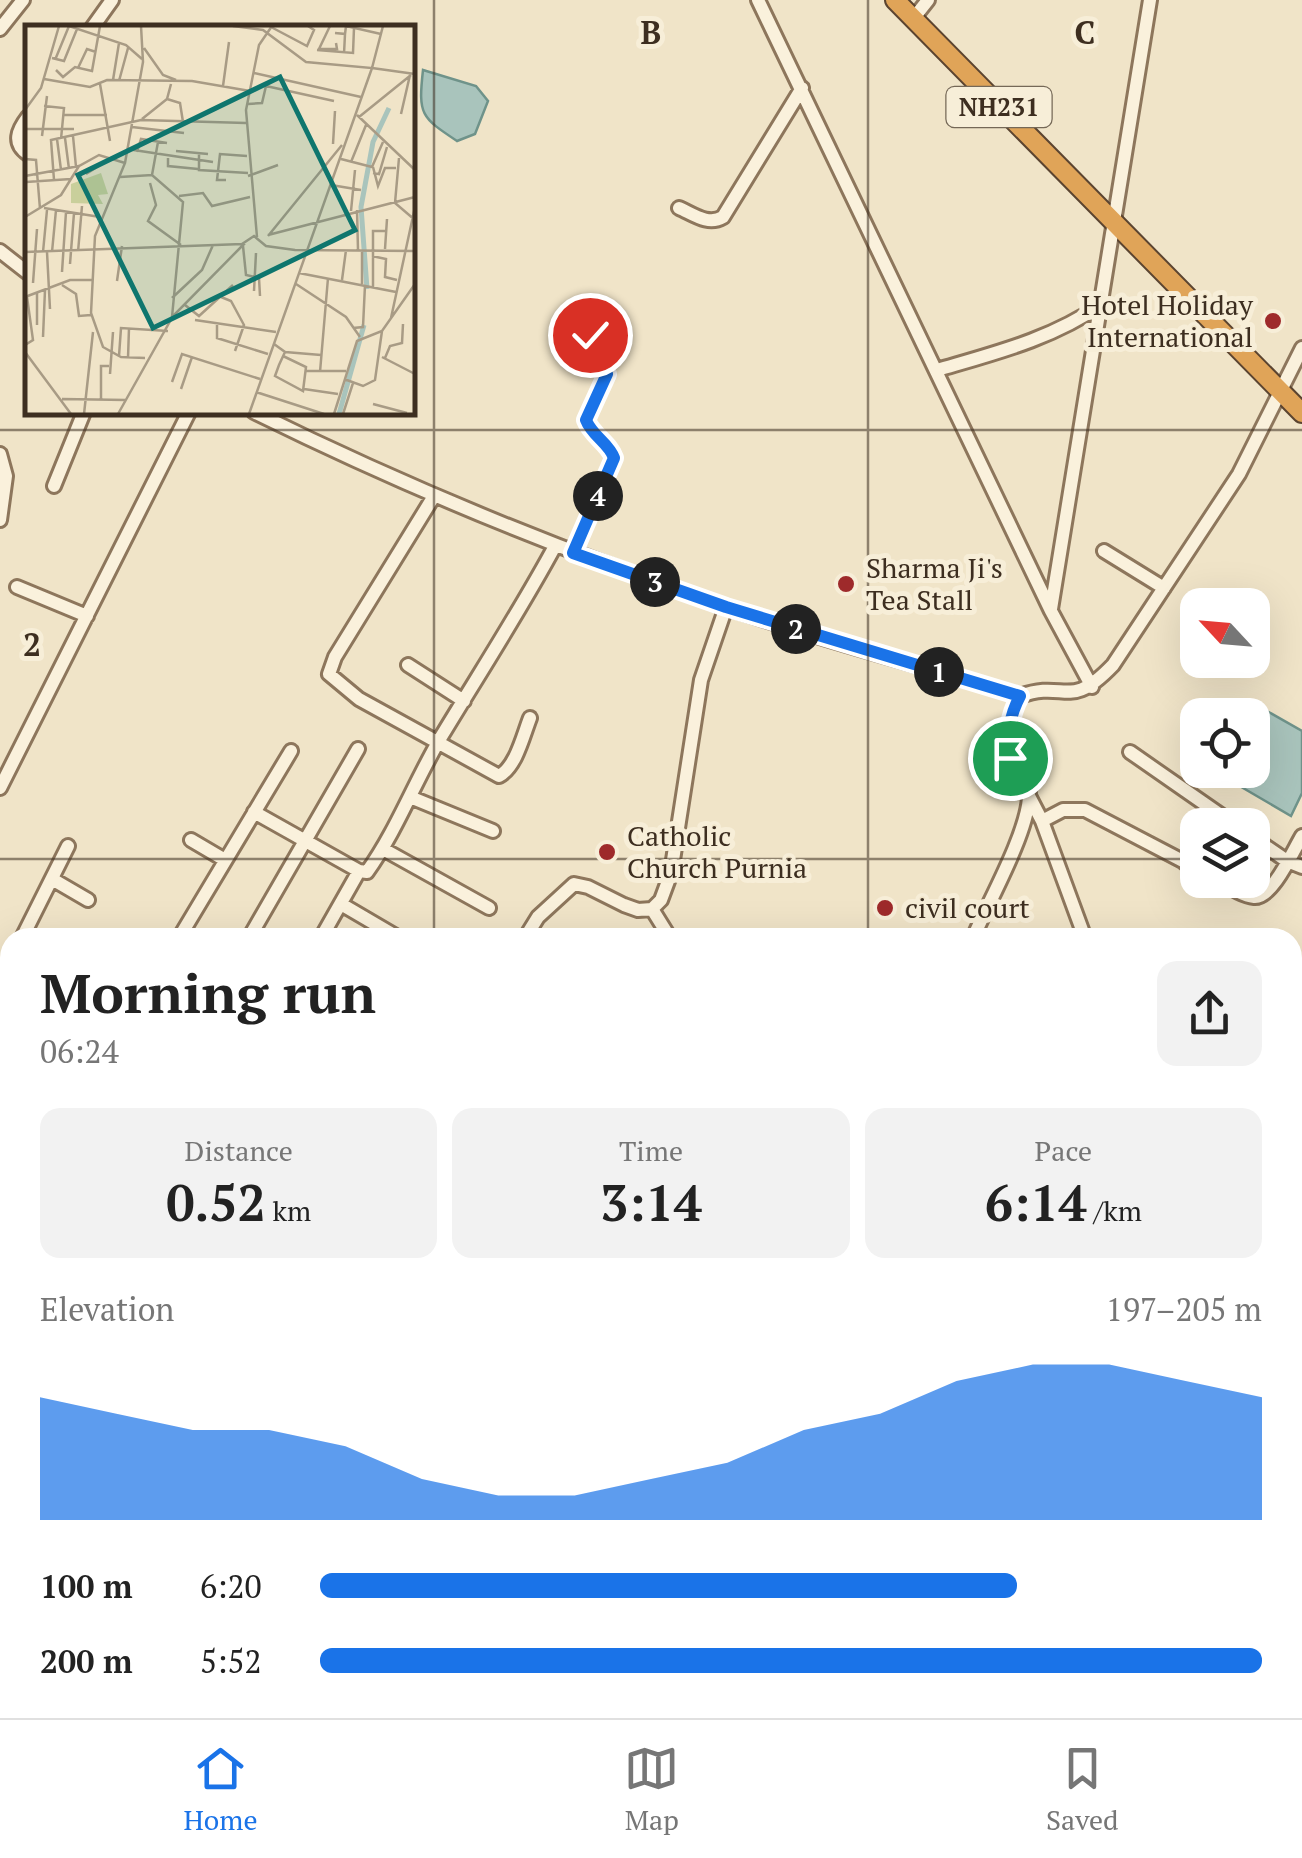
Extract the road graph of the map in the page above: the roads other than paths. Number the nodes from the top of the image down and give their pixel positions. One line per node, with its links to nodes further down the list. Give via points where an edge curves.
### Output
1 (23, 0): 9 (street)
2 (112, 0): 8 (street)
3 (758, 0): 10 (street)
4 (895, 0): 7 (highway, NH231)
5 (928, 0): 7 (street)
6 (1150, 0): 14 (street)
7 (913, 19): 14 (highway, NH231)
8 (94, 25)
9 (0, 29)
10 (802, 88): 13 (street, via 723,217 703,219); 20 (street)
11 (25, 122): 12 (street, via 17,136)
12 (25, 151)
13 (678, 208)
14 (1109, 220): 17 (street); 21 (highway, NH231)
15 (1, 253): 16 (street)
16 (25, 271)
17 (1102, 304): 20 (street, via 1072,325); 37 (street)
18 (598, 312): 33 (street, via 590,342 607,374 586,420 614,458)
19 (1302, 348): 21 (street)
20 (938, 370): 37 (street)
21 (1278, 397): 22 (highway, NH231); 26 (highway, NH231); 35 (street, via 1239,474)
22 (1302, 413)
23 (83, 415): 28 (street)
24 (188, 415): 38 (street)
25 (260, 415): 29 (street)
26 (1302, 427)
27 (0, 454): 30 (street, via 6,476)
28 (54, 486)
29 (434, 496): 31 (street); 44 (street, via 329,674 359,699)
30 (0, 520)
31 (555, 546): 33 (street); 42 (street)
32 (1104, 551): 35 (street)
33 (573, 553): 36 (street)
34 (18, 587): 38 (street)
35 (1164, 588): 40 (street)
36 (726, 607): 41 (street); 71 (street, via 701,680 671,874)
37 (1051, 612): 40 (street)
38 (87, 616): 48 (street)
39 (408, 664): 42 (street)
40 (1092, 686): 41 (street)
41 (1020, 696): 49 (street, via 1007,736)
42 (464, 701): 44 (street)
43 (530, 718): 44 (street, via 506,774 499,776)
44 (439, 740): 50 (street)
45 (358, 749): 57 (street)
46 (290, 751): 52 (street)
47 (1130, 752): 51 (street)
48 (0, 788)
49 (1029, 796): 53 (street); 79 (street)
50 (410, 797): 54 (street); 59 (street)
51 (1211, 808)
52 (254, 812): 57 (street); 61 (street)
53 (1042, 821): 62 (street, via 1063,810 1085,810); 80 (street)
54 (492, 831)
55 (1302, 836): 63 (street)
56 (191, 840): 61 (street)
57 (306, 841): 65 (street); 74 (street)
58 (68, 846): 66 (street)
59 (383, 849): 65 (street, via 367,872); 70 (street)
60 (1270, 849): 63 (street)
61 (225, 860): 73 (street)
62 (1180, 860)
63 (1287, 861): 64 (street); 67 (street)
64 (1302, 867)
65 (359, 871): 69 (street)
66 (52, 879): 68 (street); 72 (street)
67 (1270, 892)
68 (88, 900)
69 (341, 904): 75 (street); 76 (street)
70 (489, 908)
71 (652, 909): 77 (street, via 574,884); 78 (street)
72 (27, 928)
73 (185, 928)
74 (255, 928)
75 (327, 928)
76 (382, 928)
77 (531, 928)
78 (664, 928)
79 (978, 928)
80 (1081, 928)

